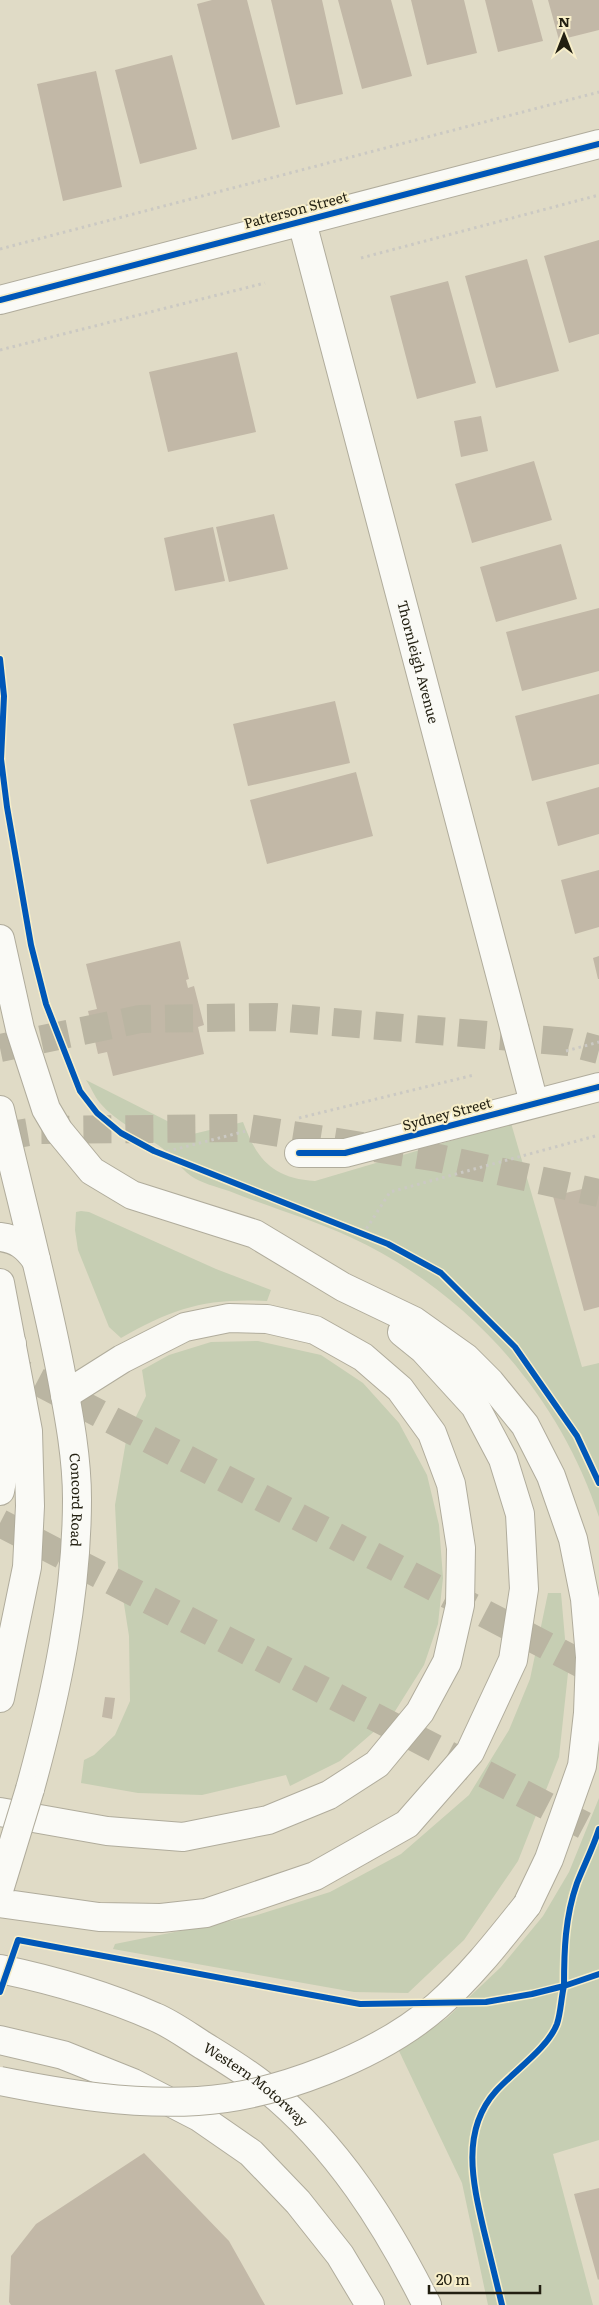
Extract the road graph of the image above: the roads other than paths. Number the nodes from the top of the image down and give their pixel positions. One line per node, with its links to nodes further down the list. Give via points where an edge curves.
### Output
1 (599, 144): 2 (main road, Patterson Street)
2 (302, 222): 3 (main road, Patterson Street); 6 (main road, Thornleigh Avenue)
3 (0, 300)
4 (0, 939): 12 (main road, via 20,1029 46,1109 59,1131 92,1171 132,1195 255,1234)
5 (599, 1087): 6 (main road, Sydney Street)
6 (534, 1103): 8 (main road, Sydney Street, via 345,1153)
7 (0, 1110): 10 (main road, Concord Road)
8 (299, 1153)
9 (0, 1237): 10 (main road, via 20,1242)
10 (36, 1260): 14 (main road, Concord Road)
11 (0, 1283): 13 (main road)
12 (343, 1287): 19 (main road, via 423,1349 474,1406 503,1459 520,1514 524,1589 513,1660 470,1752 408,1824 315,1876 206,1913 161,1918 99,1917); 22 (main road, bridge, via 414,1321 466,1358 525,1425 551,1476 573,1539 585,1599 590,1657 582,1766 549,1859 527,1905 466,1978 436,2007 374,2049 332,2068 287,2084 199,2101 132,2101 61,2093)
13 (12, 1344): 15 (main road, via 12,1429); 16 (main road, via 28,1431 30,1506 26,1567)
14 (65, 1395): 17 (main road, via 122,1359 185,1326 238,1318 267,1319 315,1330 371,1363 400,1389 432,1433 452,1484 461,1548 460,1605 447,1662 420,1712 377,1764 329,1796 268,1820 183,1837 107,1831); 18 (main road, Concord Road, bridge, via 77,1497 76,1547 63,1648 48,1722)
15 (0, 1490)
16 (0, 1698)
17 (0, 1812)
18 (0, 1887)
19 (0, 1903)
20 (0, 1969): 24 (main road, Western Motorway, via 53,1980 157,2018 266,2088 311,2129 366,2196)
21 (0, 2040): 23 (main road, via 63,2055 133,2083 199,2117 251,2153 298,2202 340,2255)
22 (0, 2081)
23 (370, 2305)
24 (427, 2305)

